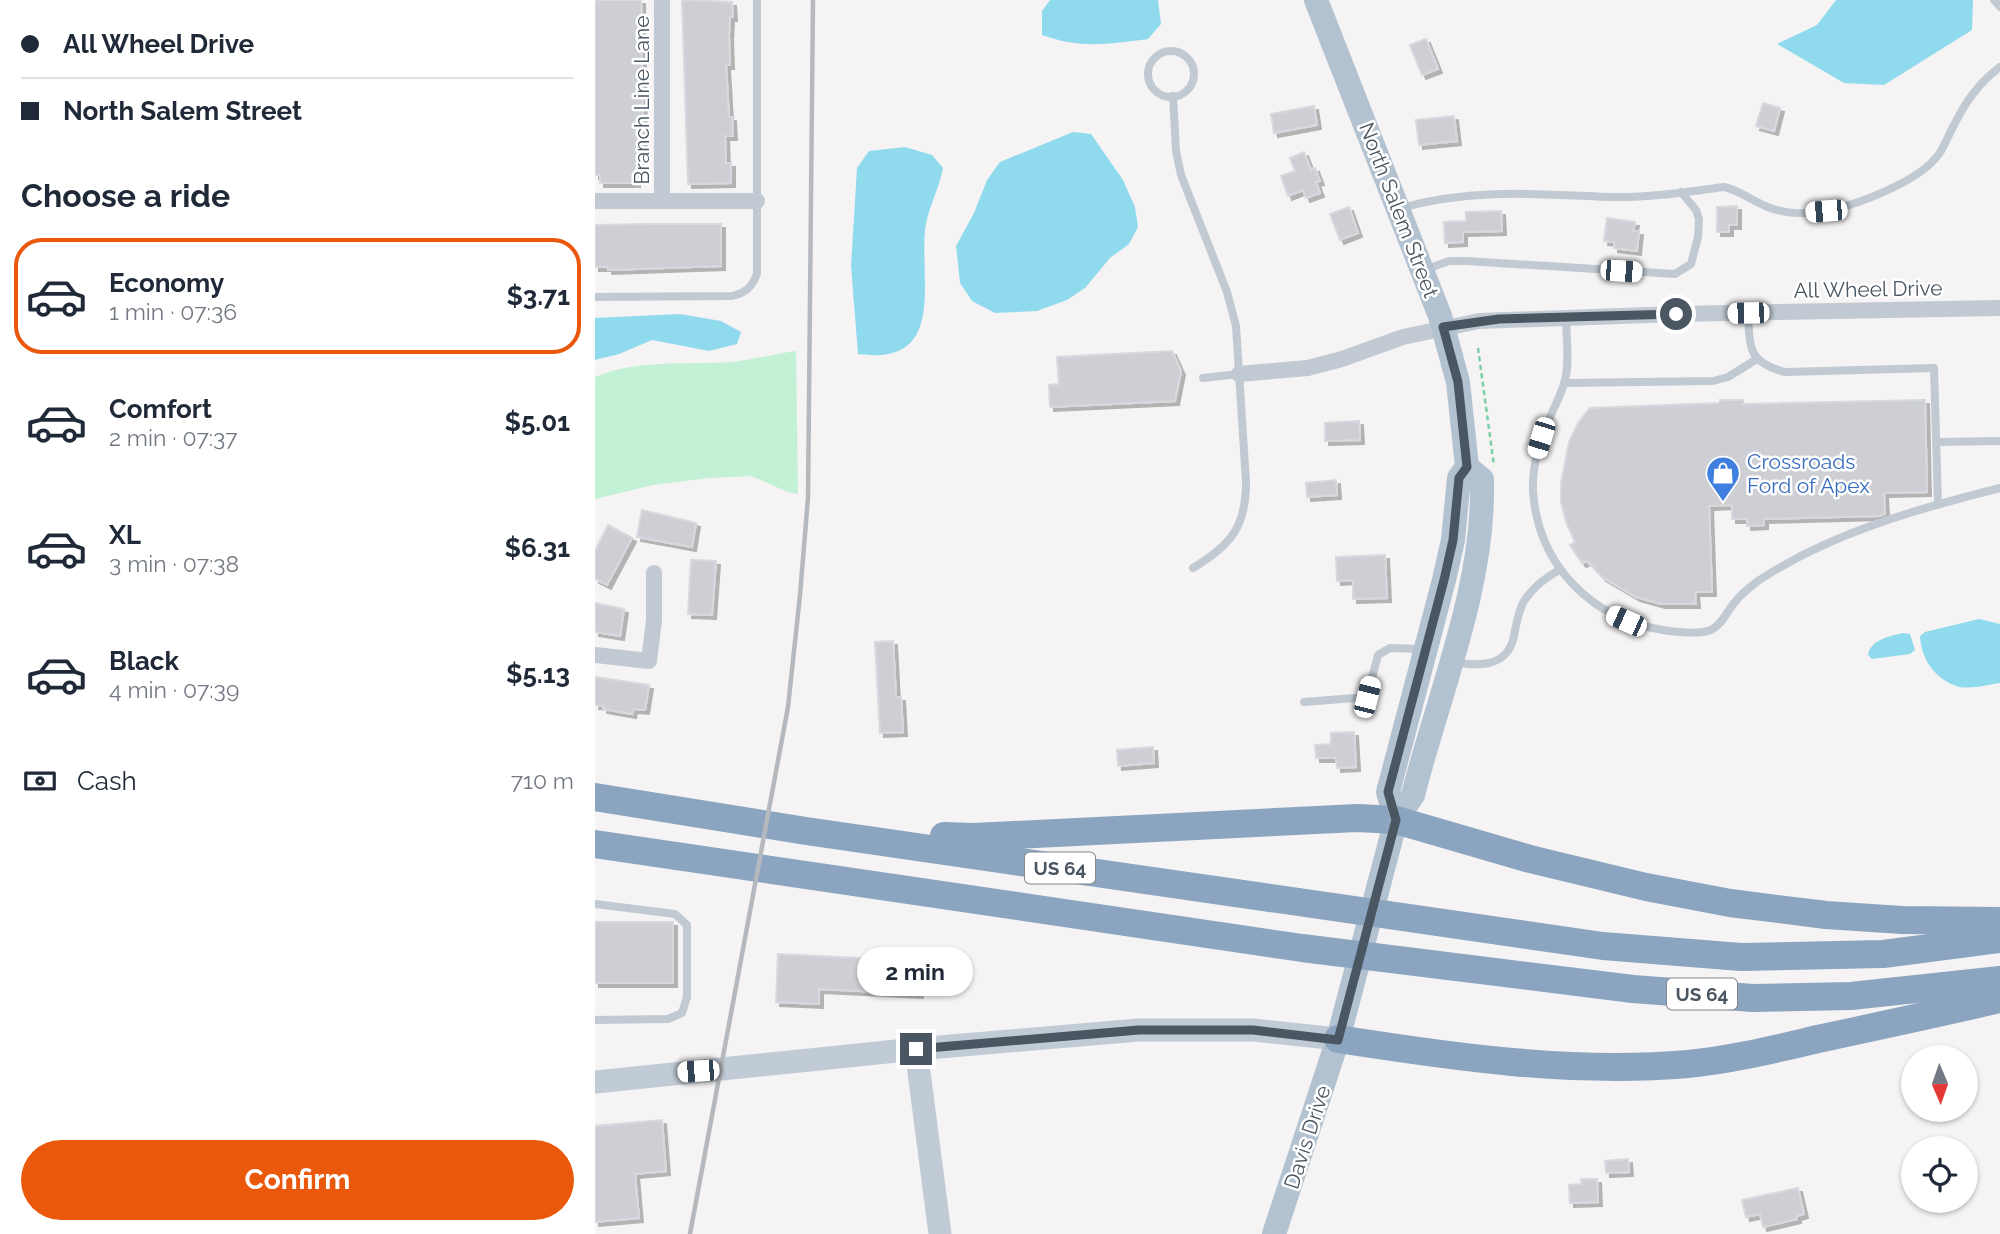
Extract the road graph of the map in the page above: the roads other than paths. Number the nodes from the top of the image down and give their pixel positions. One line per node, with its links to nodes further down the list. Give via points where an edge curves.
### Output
1 (662, 0): 10 (street, Branch Line Lane)
2 (757, 0): 11 (lane)
3 (1316, 0): 12 (main road, North Salem Street)
4 (1994, 0): 5 (lane)
5 (2000, 7)
6 (2000, 67): 8 (lane, via 1977,86 1939,154 1926,168 1863,199 1802,213 1778,211 1724,187)
7 (1173, 96): 7 (lane, via 1191,86 1194,72 1189,59 1170,51 1155,57 1149,79 1158,92); 20 (lane, via 1178,166 1234,314)
8 (1681, 192): 12 (lane, via 1613,197 1503,193 1427,200); 13 (lane, via 1696,210 1698,237 1691,264 1675,274 1467,261 1449,261)
9 (595, 201): 10 (street)
10 (662, 201): 11 (street)
11 (757, 201): 14 (lane, via 757,274 752,288 732,296)
12 (1398, 208): 13 (main road, North Salem Street)
13 (1423, 270): 18 (main road, North Salem Street)
14 (595, 297)
15 (2000, 308): 16 (street, All Wheel Drive)
16 (1748, 313): 17 (street, All Wheel Drive); 19 (lane)
17 (1566, 317): 18 (street, All Wheel Drive); 22 (lane)
18 (1443, 327): 20 (street, All Wheel Drive, via 1308,368); 25 (main road, North Salem Street, via 1458,382)
19 (1757, 359): 22 (lane, via 1713,381); 24 (lane, via 1785,372 1934,368)
20 (1239, 374): 21 (lane); 29 (lane, via 1246,504 1241,524 1223,549)
21 (1203, 378)
22 (1564, 383): 30 (lane, via 1541,438 1533,474 1536,514)
23 (2000, 441): 24 (lane)
24 (1937, 443): 27 (lane)
25 (1467, 467): 28 (main road, North Salem Street, via 1459,478); 34 (main road, North Salem Street, via 1482,479 1481,522)
26 (2000, 488): 27 (lane)
27 (1938, 505): 30 (lane, via 1851,533 1799,557 1757,582 1718,625 1705,631 1668,631 1626,621 1582,596)
28 (1453, 540): 32 (main road, North Salem Street); 34 (main road, via 1456,586 1441,648)
29 (1193, 568)
30 (1559, 570): 34 (lane, via 1529,595 1517,617 1510,647 1500,659 1485,665)
31 (654, 573): 33 (street, via 649,661)
32 (1426, 650): 35 (lane, via 1390,648 1378,656 1367,697); 37 (main road, North Salem Street, via 1388,792)
33 (595, 655)
34 (1451, 662): 37 (main road, North Salem Street, via 1413,796)
35 (1304, 702)
36 (595, 797): 38 (highway, US 64)
37 (1396, 820): 38 (highway, via 974,837); 41 (highway, via 1530,859 1730,903 1826,915); 46 (main road, North Salem Street)
38 (838, 835): 42 (highway, US 64, via 1603,946 1741,957 1883,954)
39 (595, 844): 43 (highway, US 64, via 1302,948 1633,989 1753,998 1851,996)
40 (595, 904): 45 (lane, via 675,914 687,925 687,997 682,1013 668,1019)
41 (2000, 921)
42 (2000, 939)
43 (2000, 980)
44 (2000, 999): 46 (highway, via 1688,1064 1542,1065)
45 (595, 1020)
46 (1338, 1040): 47 (main road, via 1253,1030 1139,1030); 50 (main road, Davis Drive)
47 (916, 1049): 48 (main road); 49 (main road)
48 (595, 1082)
49 (940, 1234)
50 (1274, 1234)

